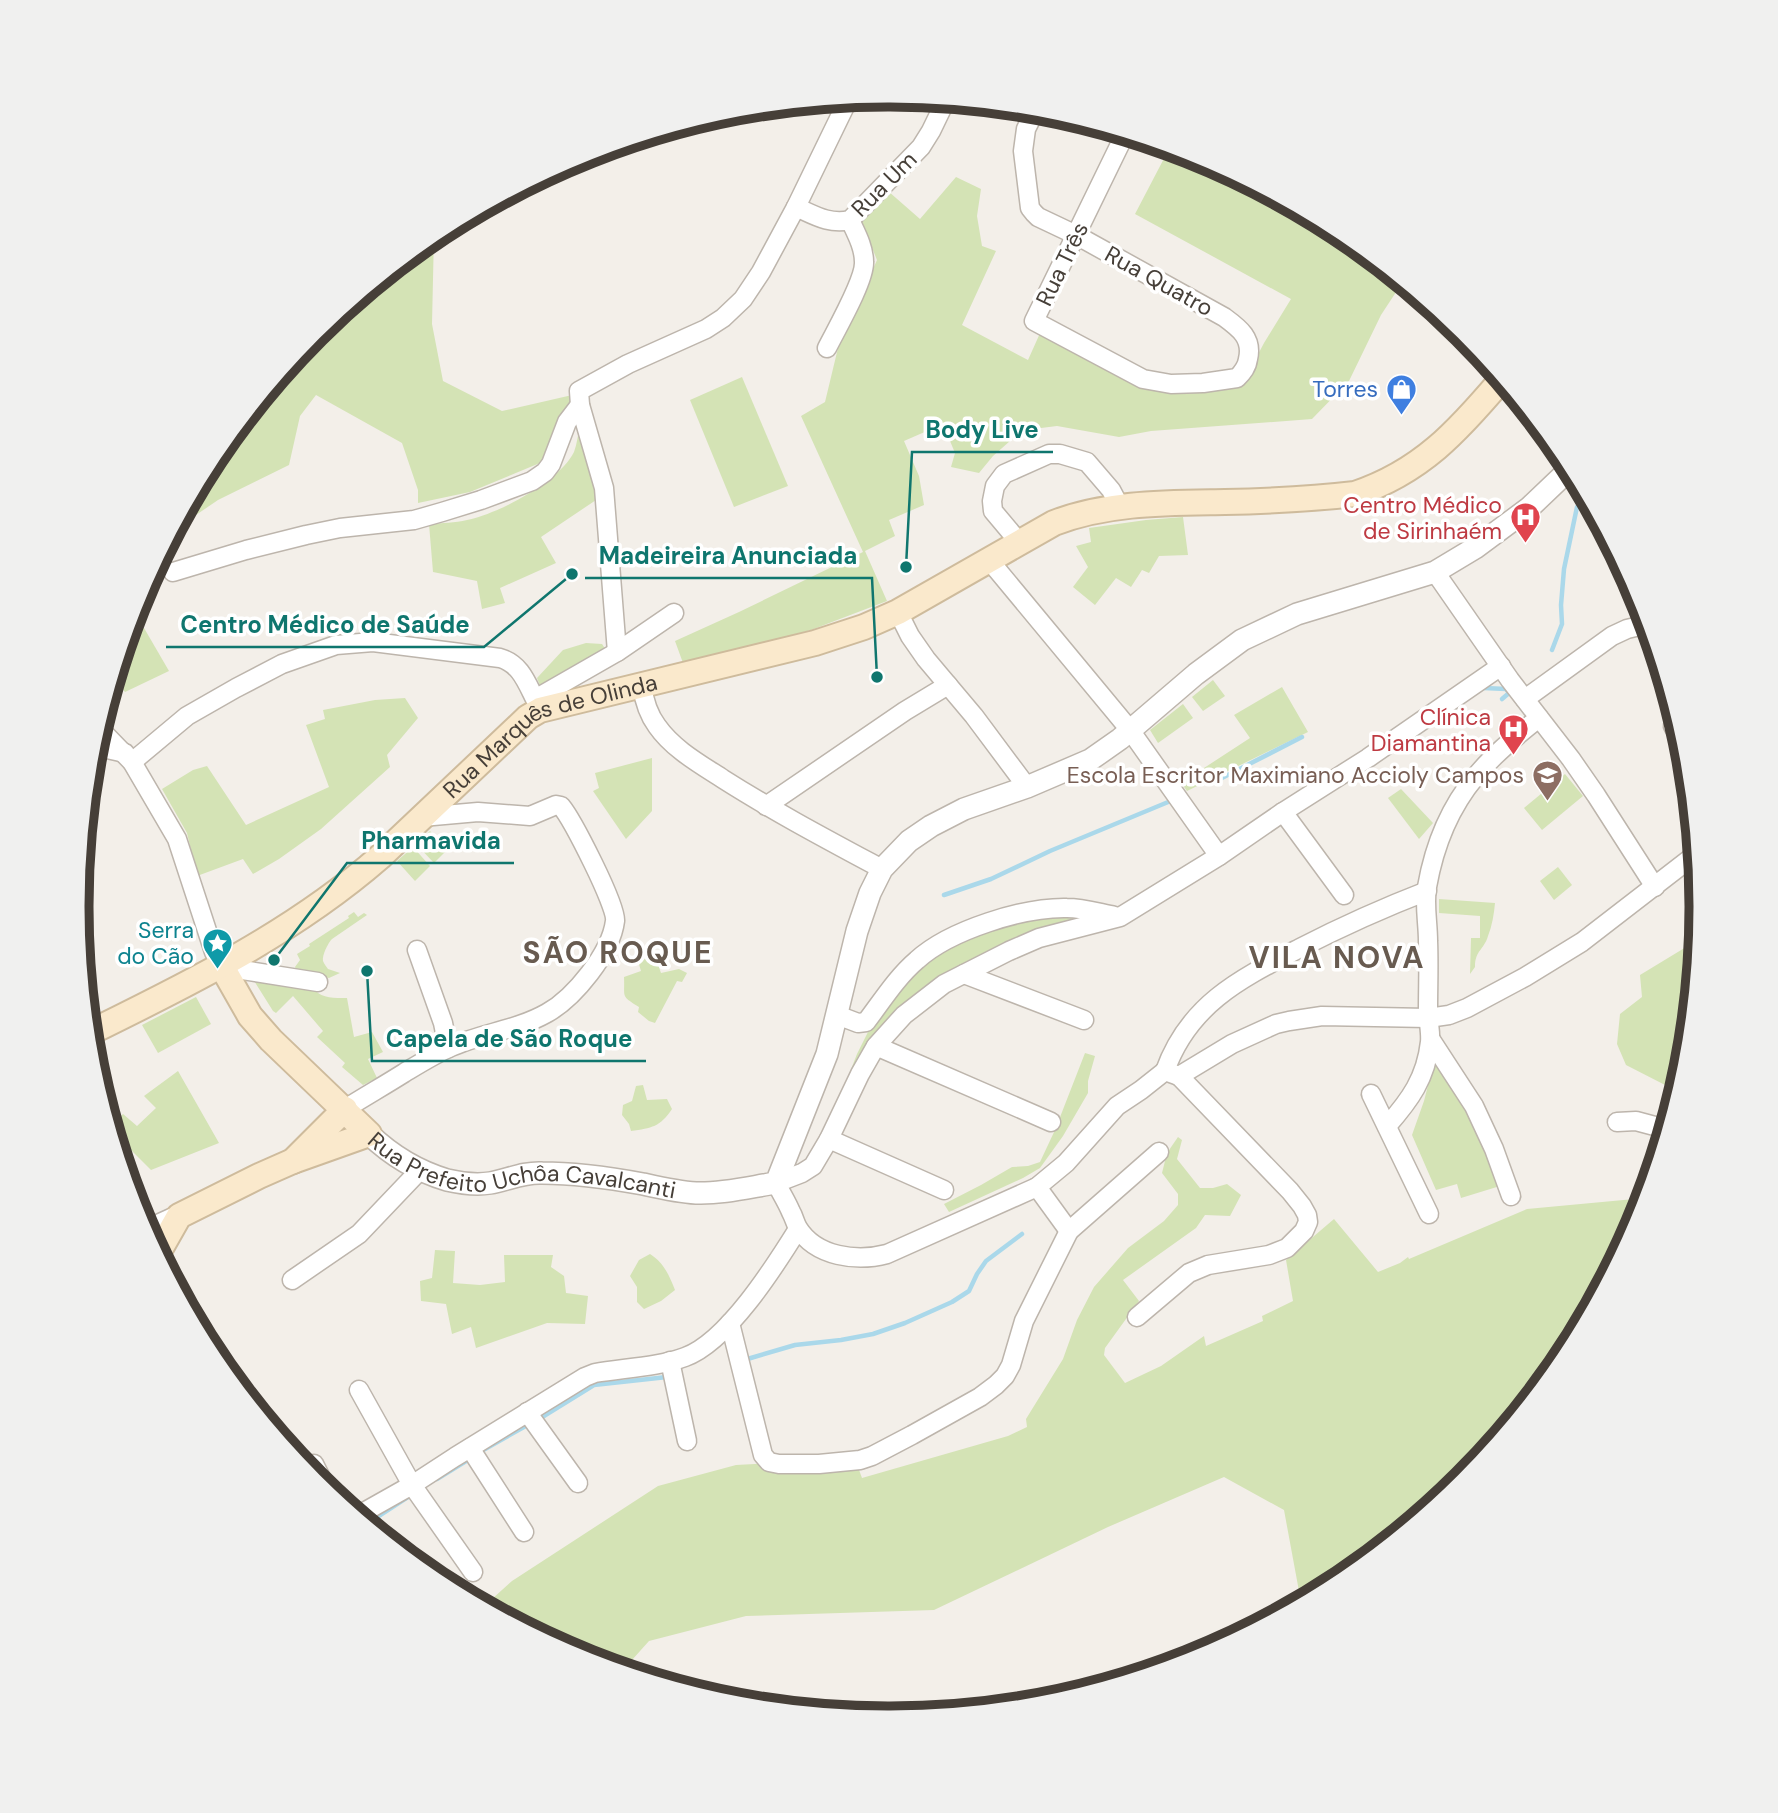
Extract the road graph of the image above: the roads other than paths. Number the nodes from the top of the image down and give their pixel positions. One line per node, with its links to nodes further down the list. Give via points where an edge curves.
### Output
1 (845, 108): 5 (street)
2 (942, 108): 6 (street, Rua Um, via 921,146)
3 (1031, 120): 7 (street, Rua Quatro, via 1023,151 1030,208 1038,217)
4 (1121, 142): 7 (street, Rua Três)
5 (796, 207): 6 (street, Rua Um, via 825,219); 11 (street, via 757,279 723,318 579,391)
6 (850, 220): 8 (street, via 865,266)
7 (1076, 235): 9 (street, Rua Três, via 1034,321); 9 (street, Rua Quatro, via 1224,317 1248,341 1247,367 1237,378 1171,384)
8 (827, 348)
9 (1143, 379)
10 (1496, 386): 13 (main road, Rua Marquês de Olinda, via 1457,430 1422,460 1355,494)
11 (580, 405): 16 (street, via 567,422 551,464 532,481 414,520 306,535); 21 (street, via 604,488)
12 (1563, 476): 17 (street, via 1529,508)
13 (1120, 507): 14 (main road, Rua Marquês de Olinda, via 1071,516); 14 (street, via 1087,462 1049,454 1004,474 995,486 993,511)
14 (1019, 542): 15 (main road, Rua Marquês de Olinda)
15 (989, 560): 19 (main road, Rua Marquês de Olinda); 27 (street)
16 (173, 572)
17 (1435, 572): 22 (street); 27 (street, via 1297,614 1242,640)
18 (674, 612): 21 (street)
19 (898, 612): 23 (street, via 910,636); 24 (main road, Rua Marquês de Olinda, via 815,643)
20 (1638, 626): 22 (street)
21 (617, 652): 25 (street)
22 (1514, 684): 26 (street); 33 (street, via 1368,758)
23 (948, 685): 31 (street); 32 (street)
24 (642, 686): 25 (main road, Rua Marquês de Olinda); 32 (street, via 658,728 685,754)
25 (537, 704): 30 (street, via 522,673 508,660 373,642 336,645 282,664 236,688); 34 (main road, Rua Marquês de Olinda)
26 (1539, 718): 38 (street); 39 (street, via 1476,775 1456,805 1436,850)
27 (1130, 730): 31 (street, via 1090,760); 35 (street)
28 (108, 737): 30 (street)
29 (105, 749): 30 (street)
30 (128, 757): 43 (street, via 177,839 214,953)
31 (1027, 787): 37 (street, via 964,809 932,826 909,841)
32 (766, 806): 37 (street)
33 (1283, 812): 35 (street); 40 (street)
34 (422, 817): 43 (main road, Rua Marquês de Olinda, via 357,877 300,919); 52 (street, via 493,812 533,816 561,806 596,870 615,919 595,966 559,1005 528,1022)
35 (1219, 856): 41 (street)
36 (1687, 861): 38 (street)
37 (882, 869): 46 (street, via 858,931)
38 (1655, 887): 47 (street, via 1525,978 1467,1008)
39 (1427, 891): 47 (street); 53 (street, via 1346,925 1242,978 1207,1006 1184,1033 1171,1054)
40 (1344, 895)
41 (1120, 917): 44 (street, via 1039,938); 46 (street, via 1071,908 1003,916 924,954 892,986 866,1022)
42 (417, 950): 52 (street)
43 (223, 964): 45 (street); 49 (main road, Rua Marquês de Olinda); 55 (main road, Rua Prefeito Uchôa Cavalcanti, via 250,1016)
44 (964, 974): 48 (street); 51 (street, via 904,1015)
45 (318, 982)
46 (837, 1015): 65 (street, via 827,1054)
47 (1428, 1018): 50 (street); 53 (street, via 1322,1016 1289,1021)
48 (1084, 1020)
49 (99, 1028)
50 (1431, 1040): 58 (street, via 1416,1089); 68 (street, via 1474,1106)
51 (876, 1046): 56 (street); 61 (street)
52 (448, 1048): 55 (street)
53 (1172, 1073): 66 (street, via 1117,1106 1066,1163); 76 (street, via 1290,1191 1308,1222 1287,1248 1189,1273)
54 (1371, 1094): 58 (street)
55 (345, 1109): 60 (main road, Rua Prefeito Uchôa Cavalcanti); 63 (main road)
56 (1051, 1122)
57 (1617, 1122): 59 (street)
58 (1387, 1126): 69 (street)
59 (1657, 1127)
60 (369, 1134): 63 (main road); 64 (street, Rua Prefeito Uchôa Cavalcanti)
61 (830, 1139): 65 (street, via 808,1170); 67 (street)
62 (1159, 1152): 73 (street)
63 (293, 1161): 70 (main road)
64 (420, 1170): 65 (street, Rua Prefeito Uchôa Cavalcanti, via 476,1184 542,1172 698,1193); 75 (street, via 359,1234)
65 (776, 1183): 72 (street)
66 (1037, 1187): 72 (street, via 876,1257 832,1253); 73 (street)
67 (944, 1190)
68 (1511, 1196)
69 (1429, 1214)
70 (178, 1216): 71 (street); 74 (main road)
71 (157, 1227)
72 (798, 1228): 77 (street)
73 (1069, 1231): 77 (street, via 1024,1321 1005,1376 980,1397 860,1460 769,1462 763,1455)
74 (164, 1242)
75 (292, 1280)
76 (1138, 1317)
77 (730, 1323): 78 (street, via 701,1350)
78 (670, 1361): 80 (street, via 595,1373); 81 (street)
79 (359, 1390): 84 (street)
80 (527, 1412): 82 (street); 83 (street)
81 (687, 1441)
82 (470, 1448): 84 (street); 86 (street)
83 (578, 1483)
84 (412, 1485): 85 (street); 87 (street)
85 (366, 1511)
86 (524, 1532)
87 (473, 1572)

